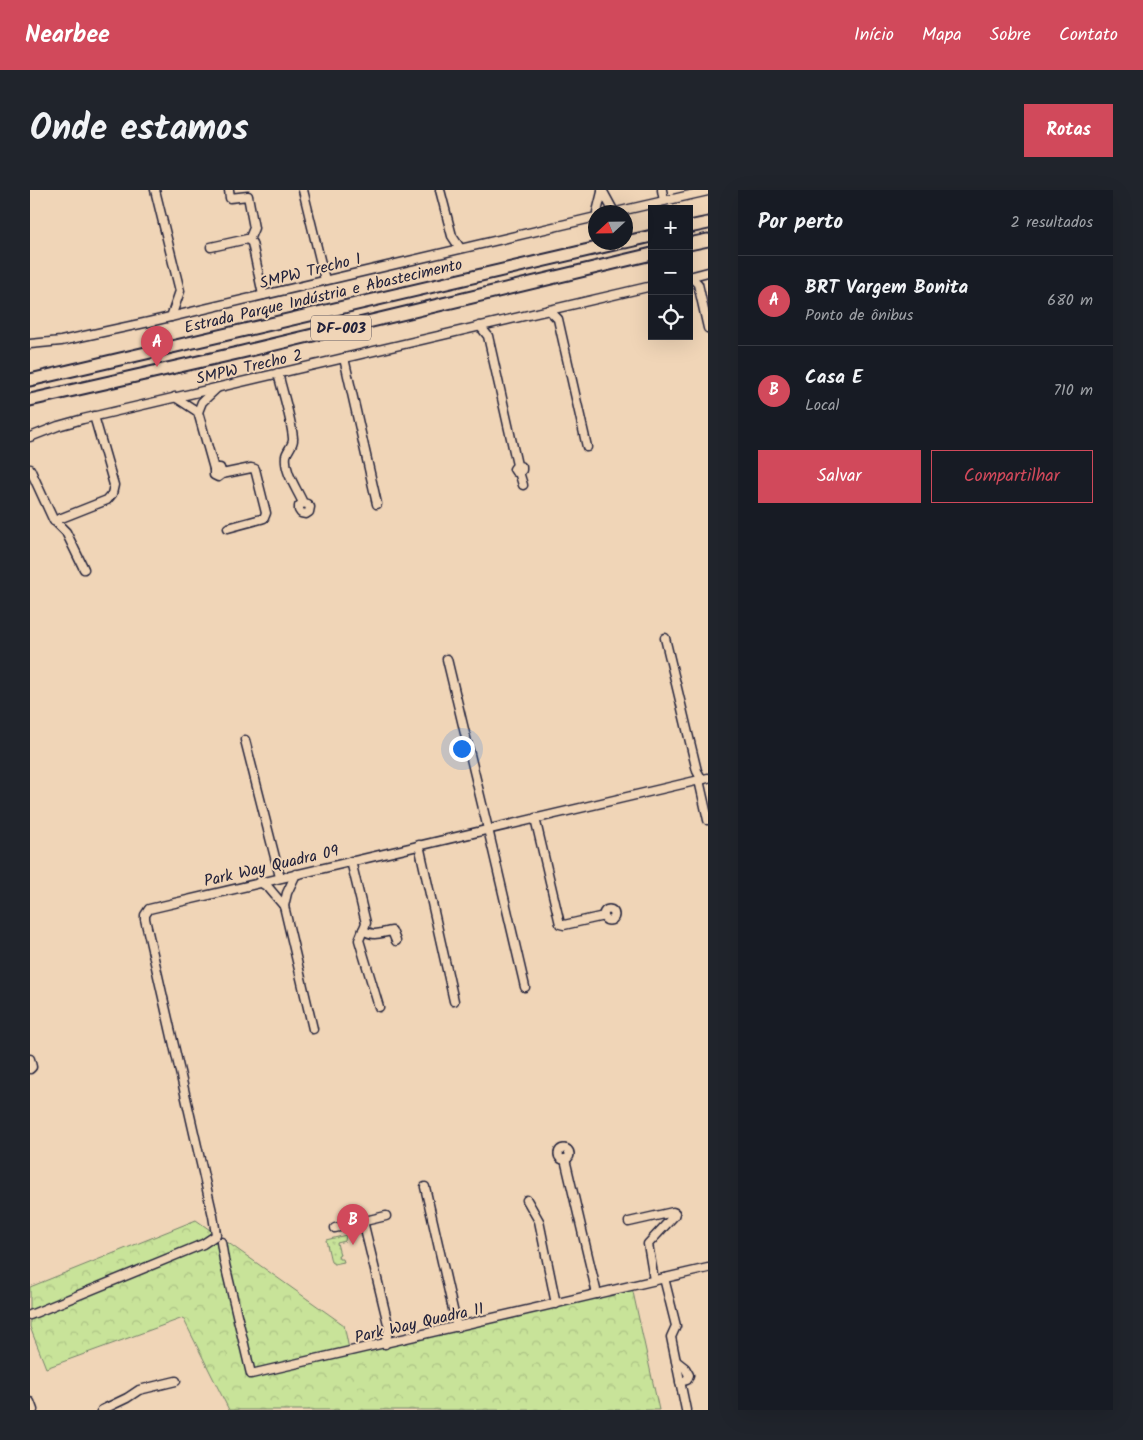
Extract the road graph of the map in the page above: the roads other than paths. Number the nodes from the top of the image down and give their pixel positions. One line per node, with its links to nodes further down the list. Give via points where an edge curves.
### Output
1 (155, 190): 36 (street, via 180,291)
2 (229, 190): 17 (street, via 230,198 248,196 254,228)
3 (303, 190): 29 (street)
4 (440, 190): 15 (street)
5 (662, 190): 8 (street)
6 (708, 190): 8 (street)
7 (602, 191): 9 (street); 10 (street)
8 (664, 201): 11 (street)
9 (599, 205)
10 (611, 205)
11 (633, 208)
12 (588, 219): 24 (street, SMPW Trecho 1)
13 (708, 223): 14 (highway)
14 (693, 226)
15 (452, 236): 24 (street); 25 (street)
16 (648, 237): 18 (highway, Estrada Parque Indústria e Abastecimento / DF-003)
17 (250, 240): 23 (street); 33 (street)
18 (633, 240)
19 (708, 240): 20 (highway)
20 (693, 244)
21 (693, 244): 22 (highway)
22 (708, 245)
23 (211, 247)
24 (460, 248): 25 (street, SMPW Trecho 1)
25 (450, 250): 29 (street, SMPW Trecho 1)
26 (590, 250): 46 (highway, Estrada Parque Indústria e Abastecimento / DF-003)
27 (648, 255): 50 (highway, DF-003)
28 (705, 273): 31 (street)
29 (325, 280): 33 (street, SMPW Trecho 1)
30 (693, 280): 31 (street)
31 (698, 284): 40 (street)
32 (648, 287): 34 (street, SMPW Trecho 2)
33 (263, 295): 36 (street, SMPW Trecho 1)
34 (561, 308): 35 (street, SMPW Trecho 2); 37 (street)
35 (549, 310): 37 (street); 38 (street, SMPW Trecho 2)
36 (171, 317): 42 (street, SMPW Trecho 1, via 61,341)
37 (558, 318): 54 (street)
38 (489, 324): 39 (street, SMPW Trecho 2); 41 (street)
39 (480, 326): 41 (street); 43 (street, SMPW Trecho 2)
40 (708, 328)
41 (488, 335): 56 (street)
42 (30, 344)
43 (344, 358): 44 (street, SMPW Trecho 2); 58 (street)
44 (278, 373): 45 (street, SMPW Trecho 2); 47 (street)
45 (252, 379): 47 (street); 48 (street, SMPW Trecho 2)
46 (30, 380)
47 (280, 383): 57 (street, via 293,440 287,459 292,484)
48 (218, 387): 49 (street, SMPW Trecho 2); 51 (street, via 205,399)
49 (175, 397): 51 (street); 52 (street, SMPW Trecho 2)
50 (30, 400)
51 (198, 412): 60 (street, via 214,470 220,468 222,474 255,469 266,513 264,518)
52 (94, 416): 53 (street, SMPW Trecho 2); 59 (street, via 114,485 112,494 107,500)
53 (30, 437)
54 (587, 447)
55 (30, 469): 59 (street)
56 (523, 485)
57 (303, 503)
58 (377, 504)
59 (54, 521): 61 (street, via 66,532)
60 (228, 528)
61 (84, 569)
62 (665, 638): 65 (street)
63 (447, 660): 68 (street)
64 (245, 740): 72 (street)
65 (701, 780): 66 (street, Park Way Quadra 09); 67 (street)
66 (535, 818): 68 (street, Park Way Quadra 09); 77 (street, via 559,922 564,925)
67 (708, 820)
68 (488, 829): 69 (street, Park Way Quadra 09); 80 (street)
69 (418, 845): 70 (street, Park Way Quadra 09); 81 (street)
70 (351, 860): 71 (street, Park Way Quadra 09); 78 (street, via 365,917)
71 (296, 874): 72 (street, Park Way Quadra 09); 74 (street)
72 (280, 877): 73 (street, Park Way Quadra 09)
73 (260, 882): 75 (street); 93 (street, Park Way Quadra 09, via 152,908 145,918)
74 (287, 893): 75 (street); 76 (street)
75 (276, 895): 76 (street)
76 (284, 906): 83 (street)
77 (604, 916)
78 (363, 930): 79 (street, via 370,935 392,931); 82 (street, via 359,940)
79 (396, 940)
80 (525, 987)
81 (454, 1001)
82 (379, 1007)
83 (313, 1029)
84 (30, 1059): 85 (street)
85 (30, 1069)
86 (565, 1159): 97 (street)
87 (425, 1187): 100 (street)
88 (528, 1200): 98 (street, via 539,1221)
89 (386, 1216): 90 (street)
90 (363, 1221): 92 (street); 101 (street)
91 (629, 1222): 96 (street, via 675,1213 648,1244)
92 (335, 1228)
93 (217, 1238): 99 (street); 103 (street, Park Way Quadra 11, via 251,1374)
94 (708, 1268): 95 (street, Park Way Quadra 11)
95 (664, 1278): 96 (street, Park Way Quadra 11); 108 (street, via 676,1326 672,1338)
96 (654, 1280): 97 (street, Park Way Quadra 11)
97 (598, 1294): 98 (street, Park Way Quadra 11)
98 (556, 1304): 100 (street, Park Way Quadra 11)
99 (30, 1315)
100 (457, 1327): 102 (street, Park Way Quadra 11)
101 (389, 1328): 102 (street); 103 (street)
102 (405, 1339): 103 (street, Park Way Quadra 11)
103 (385, 1344)
104 (176, 1381): 107 (street, via 139,1390)
105 (30, 1402): 106 (street)
106 (33, 1410)
107 (102, 1410)
108 (686, 1410)

